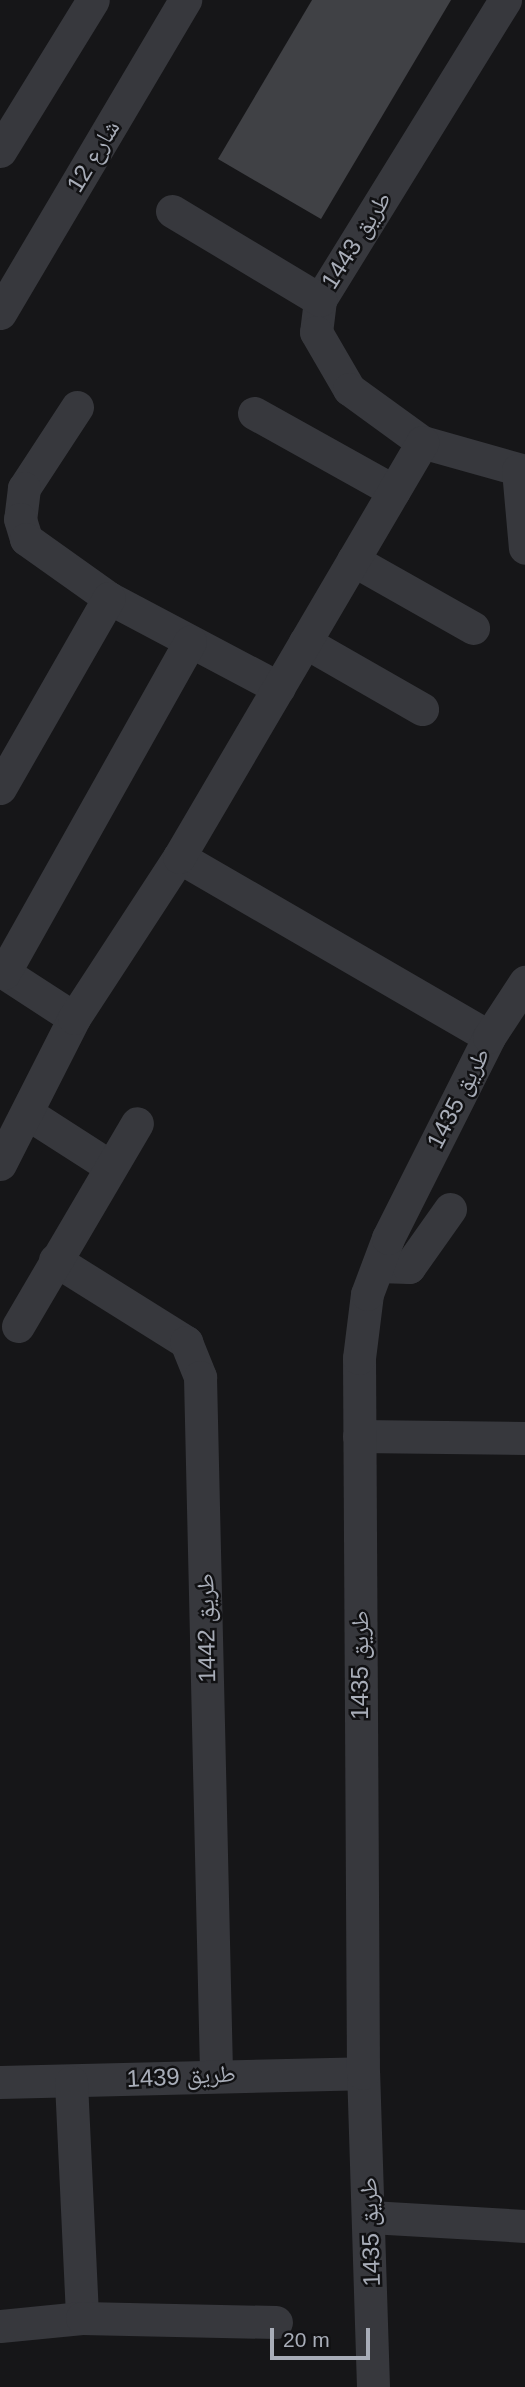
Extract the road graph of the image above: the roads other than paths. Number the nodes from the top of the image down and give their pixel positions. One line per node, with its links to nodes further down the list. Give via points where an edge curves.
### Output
1 (93, 0): 4 (street)
2 (185, 0): 7 (street, شارع 12)
3 (505, 0): 6 (street, طريق 1443)
4 (0, 151)
5 (172, 211): 6 (street)
6 (320, 300): 10 (street, طريق 1443, via 316,332 326,358 349,388)
7 (0, 313)
8 (77, 407): 15 (street, via 24,488 20,519 26,539)
9 (254, 413): 12 (street)
10 (422, 442): 11 (street, طريق 1443); 12 (street)
11 (522, 470): 13 (street)
12 (394, 491): 14 (street)
13 (525, 548)
14 (354, 560): 16 (street); 18 (street)
15 (109, 598): 17 (street); 21 (street)
16 (473, 628)
17 (190, 642): 19 (street); 23 (street)
18 (305, 642): 19 (street); 20 (street)
19 (279, 688): 22 (street)
20 (422, 709)
21 (0, 788)
22 (179, 857): 25 (street); 26 (street)
23 (2, 972): 25 (street)
24 (525, 982): 26 (street, طريق 1435)
25 (74, 1018): 27 (street)
26 (489, 1037): 33 (street, طريق 1435)
27 (30, 1115): 29 (street); 30 (street)
28 (136, 1124): 30 (street)
29 (0, 1164)
30 (111, 1167): 32 (street)
31 (450, 1209): 33 (street, via 409,1267)
32 (55, 1260): 34 (street); 37 (street, طريق 1442, via 186,1342 200,1377)
33 (378, 1266): 35 (street, طريق 1435, via 367,1294 359,1358)
34 (18, 1326)
35 (359, 1436): 36 (street); 38 (street, طريق 1435)
36 (525, 1438)
37 (216, 2073): 38 (street, طريق 1439); 40 (street, طريق 1439)
38 (363, 2073): 41 (street, طريق 1435)
39 (0, 2082): 40 (street, طريق 1439)
40 (71, 2082): 43 (street)
41 (370, 2217): 42 (street); 46 (street, طريق 1435)
42 (525, 2226)
43 (82, 2318): 44 (street); 45 (street)
44 (276, 2322)
45 (0, 2326)
46 (373, 2387)

